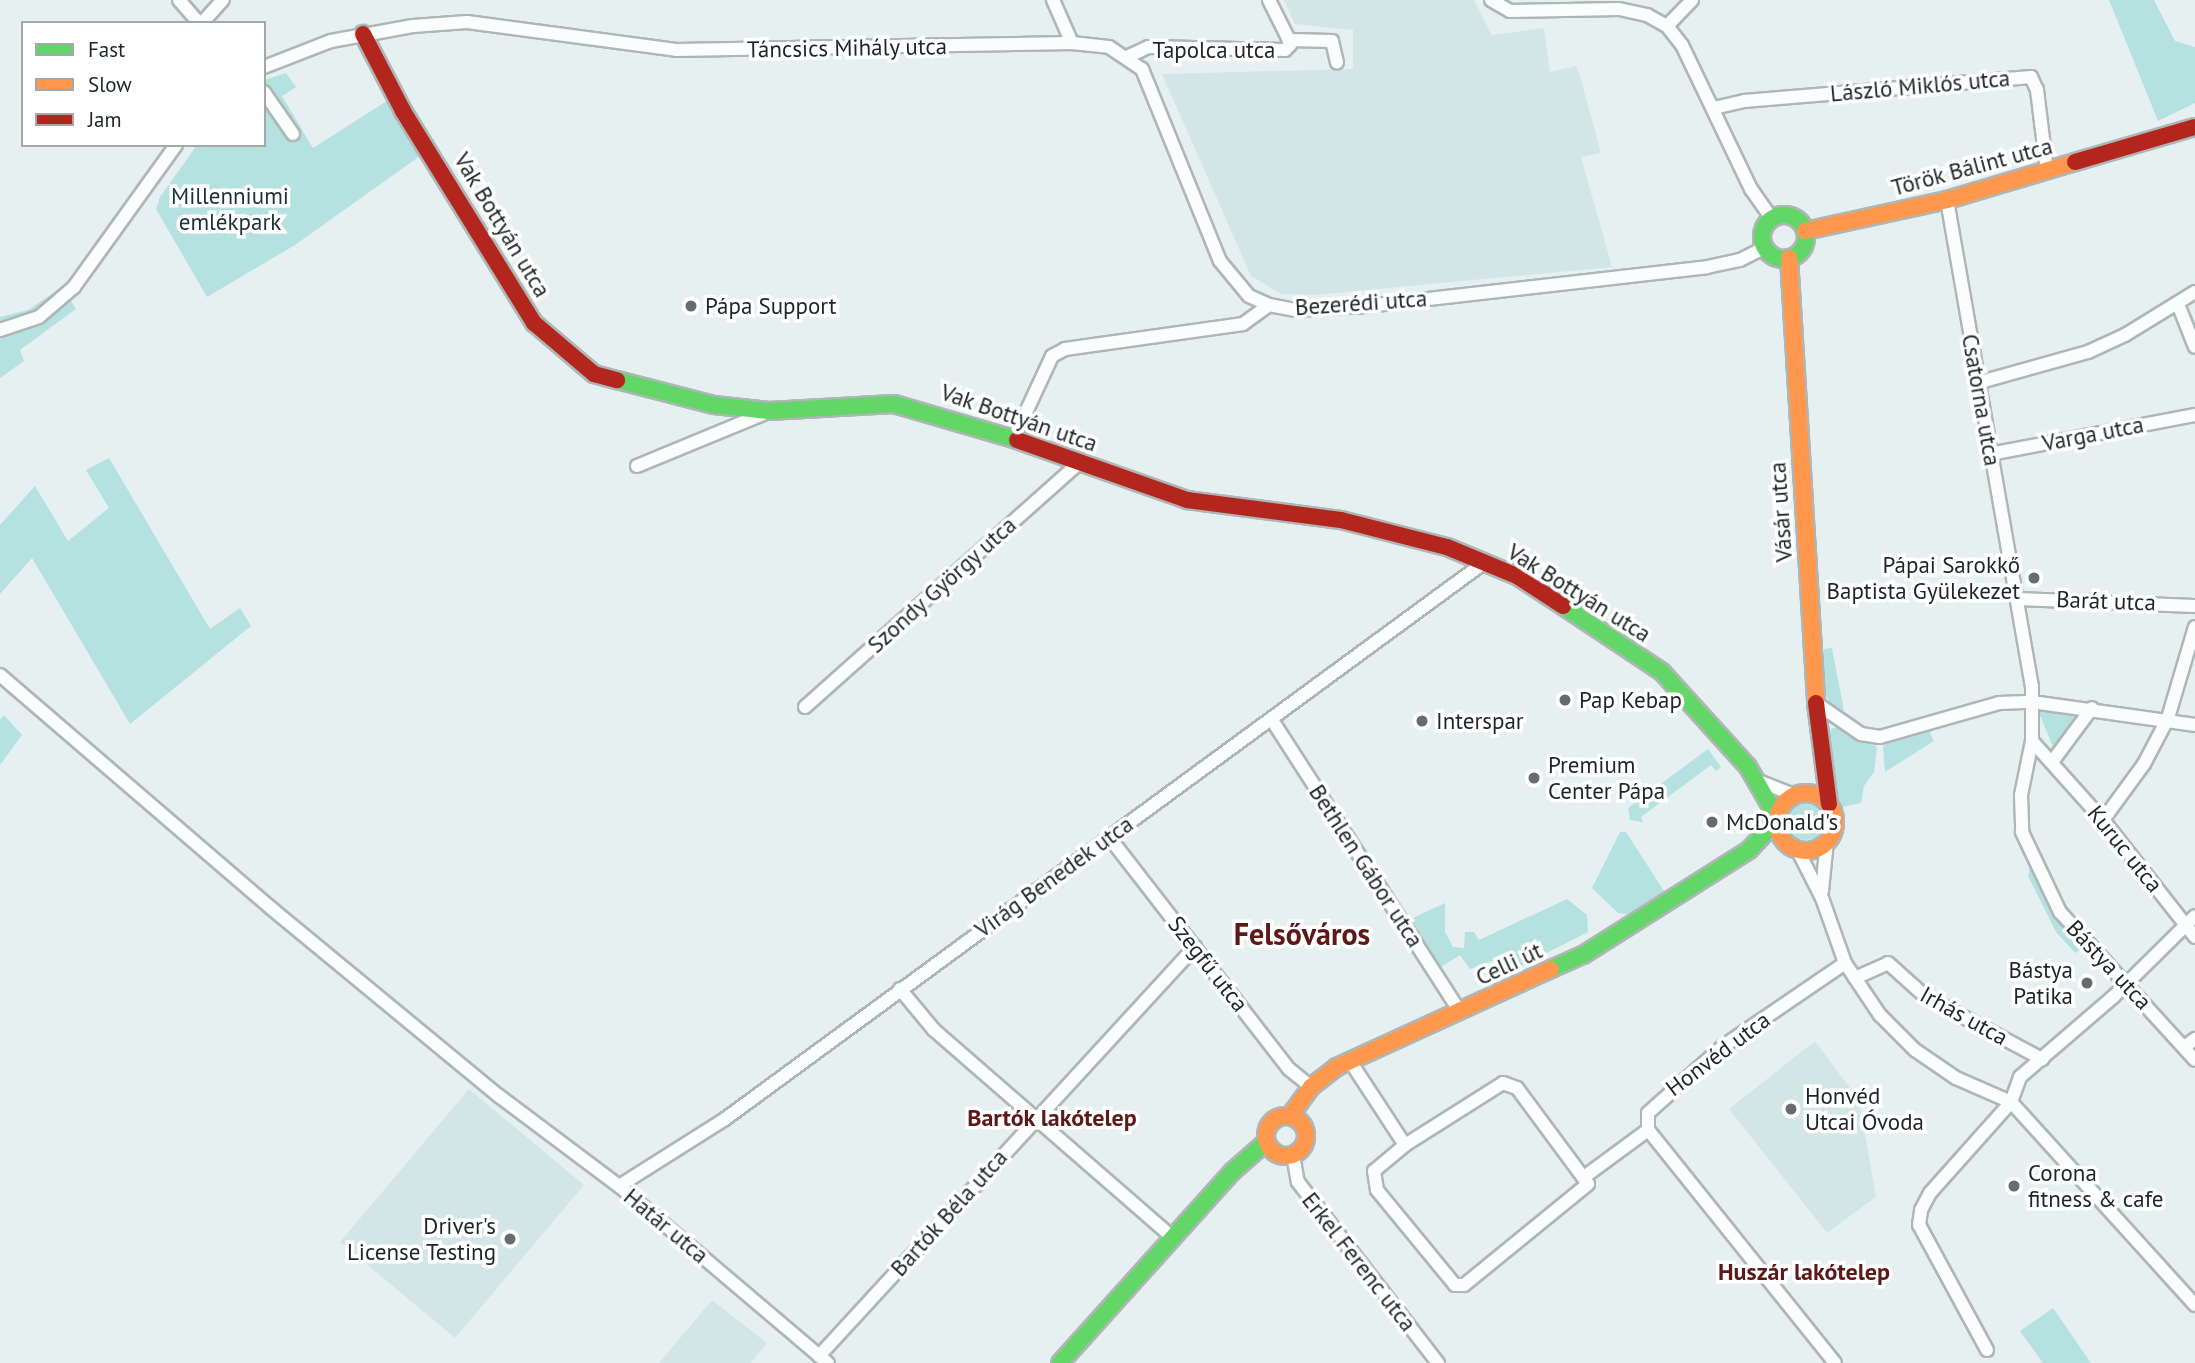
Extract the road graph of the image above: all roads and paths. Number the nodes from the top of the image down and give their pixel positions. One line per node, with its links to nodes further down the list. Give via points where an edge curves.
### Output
1 (179, 0): 7 (street)
2 (223, 0): 8 (street)
3 (1054, 0): 12 (street)
4 (1269, 0): 11 (street, Tapolca utca)
5 (1491, 0): 9 (street, via 1510,11 1619,9 1647,15)
6 (1692, 0): 9 (street)
7 (198, 21)
8 (202, 21)
9 (1667, 26): 17 (street, via 1682,45)
10 (363, 34): 12 (street, Táncsics Mihály utca, via 467,22 676,50); 14 (street, Táncsics Mihály utca); 35 (street, Vak Bottyán utca, via 403,111 534,323 594,374 714,405)
11 (1289, 40): 13 (street, Tapolca utca, via 1285,50 1277,51 1148,47); 15 (street, via 1332,41)
12 (1072, 43): 13 (street, Táncsics Mihály utca, via 1109,47)
13 (1129, 56): 31 (street, via 1142,69 1220,261 1250,296)
14 (271, 60)
15 (1337, 62)
16 (266, 95): 20 (street)
17 (1714, 108): 23 (street, László Miklós utca, via 1744,101 2031,77); 25 (street, via 1751,189)
18 (2195, 117): 21 (street, Török Bálint utca)
19 (2195, 127): 21 (street, Török Bálint utca)
20 (293, 134)
21 (2148, 142): 23 (street, Török Bálint utca)
22 (175, 147): 32 (street, via 74,287 39,317)
23 (2047, 171): 24 (street, Török Bálint utca)
24 (1947, 200): 26 (street, Török Bálint utca); 34 (street, Csatorna utca)
25 (1772, 219): 26 (street, via 1792,216); 27 (street, via 1763,231)
26 (1805, 231): 28 (street, via 1801,251)
27 (1765, 247): 28 (street, via 1775,257); 31 (street, Bezerédi utca, via 1740,260 1707,267 1367,306 1295,310)
28 (1788, 258): 47 (street, Vásár utca)
29 (2195, 292): 30 (street)
30 (2178, 304): 33 (street); 34 (street, via 2088,352)
31 (1269, 306): 37 (street, Bezerédi utca, via 1243,324 1065,348 1052,356)
32 (0, 330)
33 (2195, 347)
34 (1977, 383): 38 (street, Csatorna utca)
35 (769, 411): 37 (street, Vak Bottyán utca, via 830,404 894,404); 40 (street)
36 (2195, 415): 38 (street, Varga utca)
37 (1014, 438): 39 (street, Vak Bottyán utca)
38 (1990, 454): 42 (street, Csatorna utca)
39 (1080, 462): 41 (street, Vak Bottyán utca, via 1187,500 1394,531); 48 (street, Szondy György utca)
40 (637, 466)
41 (1485, 562): 51 (street, Virág Benedek utca); 56 (street, Vak Bottyán utca, via 1517,576 1661,672 1722,735)
42 (2018, 599): 43 (street, Barát utca); 46 (street)
43 (2195, 606)
44 (2195, 628): 50 (street)
45 (0, 675): 88 (street, Határ utca, via 499,1096)
46 (2032, 702): 47 (street, via 1999,703 1880,737 1861,734); 49 (street); 53 (street, Bástya utca)
47 (1816, 703): 54 (street, Vásár utca)
48 (805, 708)
49 (2092, 708): 50 (street); 55 (street)
50 (2168, 718): 52 (street); 60 (street, via 2144,764)
51 (1272, 720): 61 (street, Virág Benedek utca); 73 (street, Bethlen Gábor utca)
52 (2195, 725)
53 (2032, 741): 55 (street, Kuruc utca); 71 (street, Bástya utca, via 2021,795 2022,832 2060,912 2090,950)
54 (1822, 762): 57 (street); 58 (street, Vásár utca)
55 (2052, 762): 60 (street, Kuruc utca)
56 (1756, 780): 57 (street); 59 (street, Vak Bottyán utca)
57 (1798, 794): 58 (street, via 1817,795); 59 (street)
58 (1829, 804): 62 (street, via 1835,826)
59 (1777, 818): 63 (street, via 1780,835); 64 (street, Celli út)
60 (2103, 820): 66 (street, Kuruc utca)
61 (1109, 837): 68 (street, Szegfű utca); 72 (street, Virág Benedek utca)
62 (1827, 841): 63 (street, via 1819,848); 65 (street)
63 (1794, 848): 64 (street, Celli út); 65 (street)
64 (1749, 850): 73 (street, Celli út, via 1583,955)
65 (1822, 898): 69 (street)
66 (2191, 921): 67 (street, Kuruc utca); 71 (street)
67 (2195, 937)
68 (1195, 947): 79 (street, Szegfű utca, via 1289,1069); 82 (street, Bartók Béla utca)
69 (1845, 963): 70 (street); 83 (street, Honvéd utca, via 1722,1047 1656,1101 1648,1113)
70 (1855, 978): 76 (street, Irhás utca, via 1888,963 1926,997); 80 (street, via 1880,1015 1915,1050 1956,1079)
71 (2127, 984): 75 (street, Bástya utca); 76 (street)
72 (900, 989): 82 (street, via 934,1030); 88 (street, Virág Benedek utca, via 725,1119)
73 (1460, 1012): 78 (street, Celli út)
74 (2195, 1039): 75 (street)
75 (2184, 1047): 77 (street, Bástya utca)
76 (2042, 1059): 80 (street, via 2020,1077)
77 (2195, 1060)
78 (1350, 1061): 79 (street, Celli út); 85 (street)
79 (1311, 1087): 81 (street, Celli út)
80 (2011, 1102): 90 (street); 91 (street, via 1930,1193 1919,1225)
81 (1290, 1116): 84 (street, Celli út, via 1271,1122); 86 (street, via 1306,1130 1304,1145)
82 (1035, 1119): 89 (street); 92 (street, Bartók Béla utca)
83 (1648, 1130): 87 (street); 95 (street)
84 (1266, 1142): 86 (street, via 1274,1153); 89 (street, Celli út, via 1246,1157)
85 (1405, 1145): 87 (street, via 1503,1083 1511,1083); 87 (street, via 1380,1164 1373,1181 1455,1285 1464,1285 1588,1184)
86 (1293, 1155): 94 (street, Erkel Ferenc utca, via 1298,1182)
87 (1584, 1177)
88 (619, 1186): 92 (street, Határ utca)
89 (1173, 1238): 93 (street, Celli út)
90 (2195, 1305)
91 (1987, 1350)
92 (823, 1359)
93 (1060, 1363)
94 (1438, 1363)
95 (1835, 1363)

